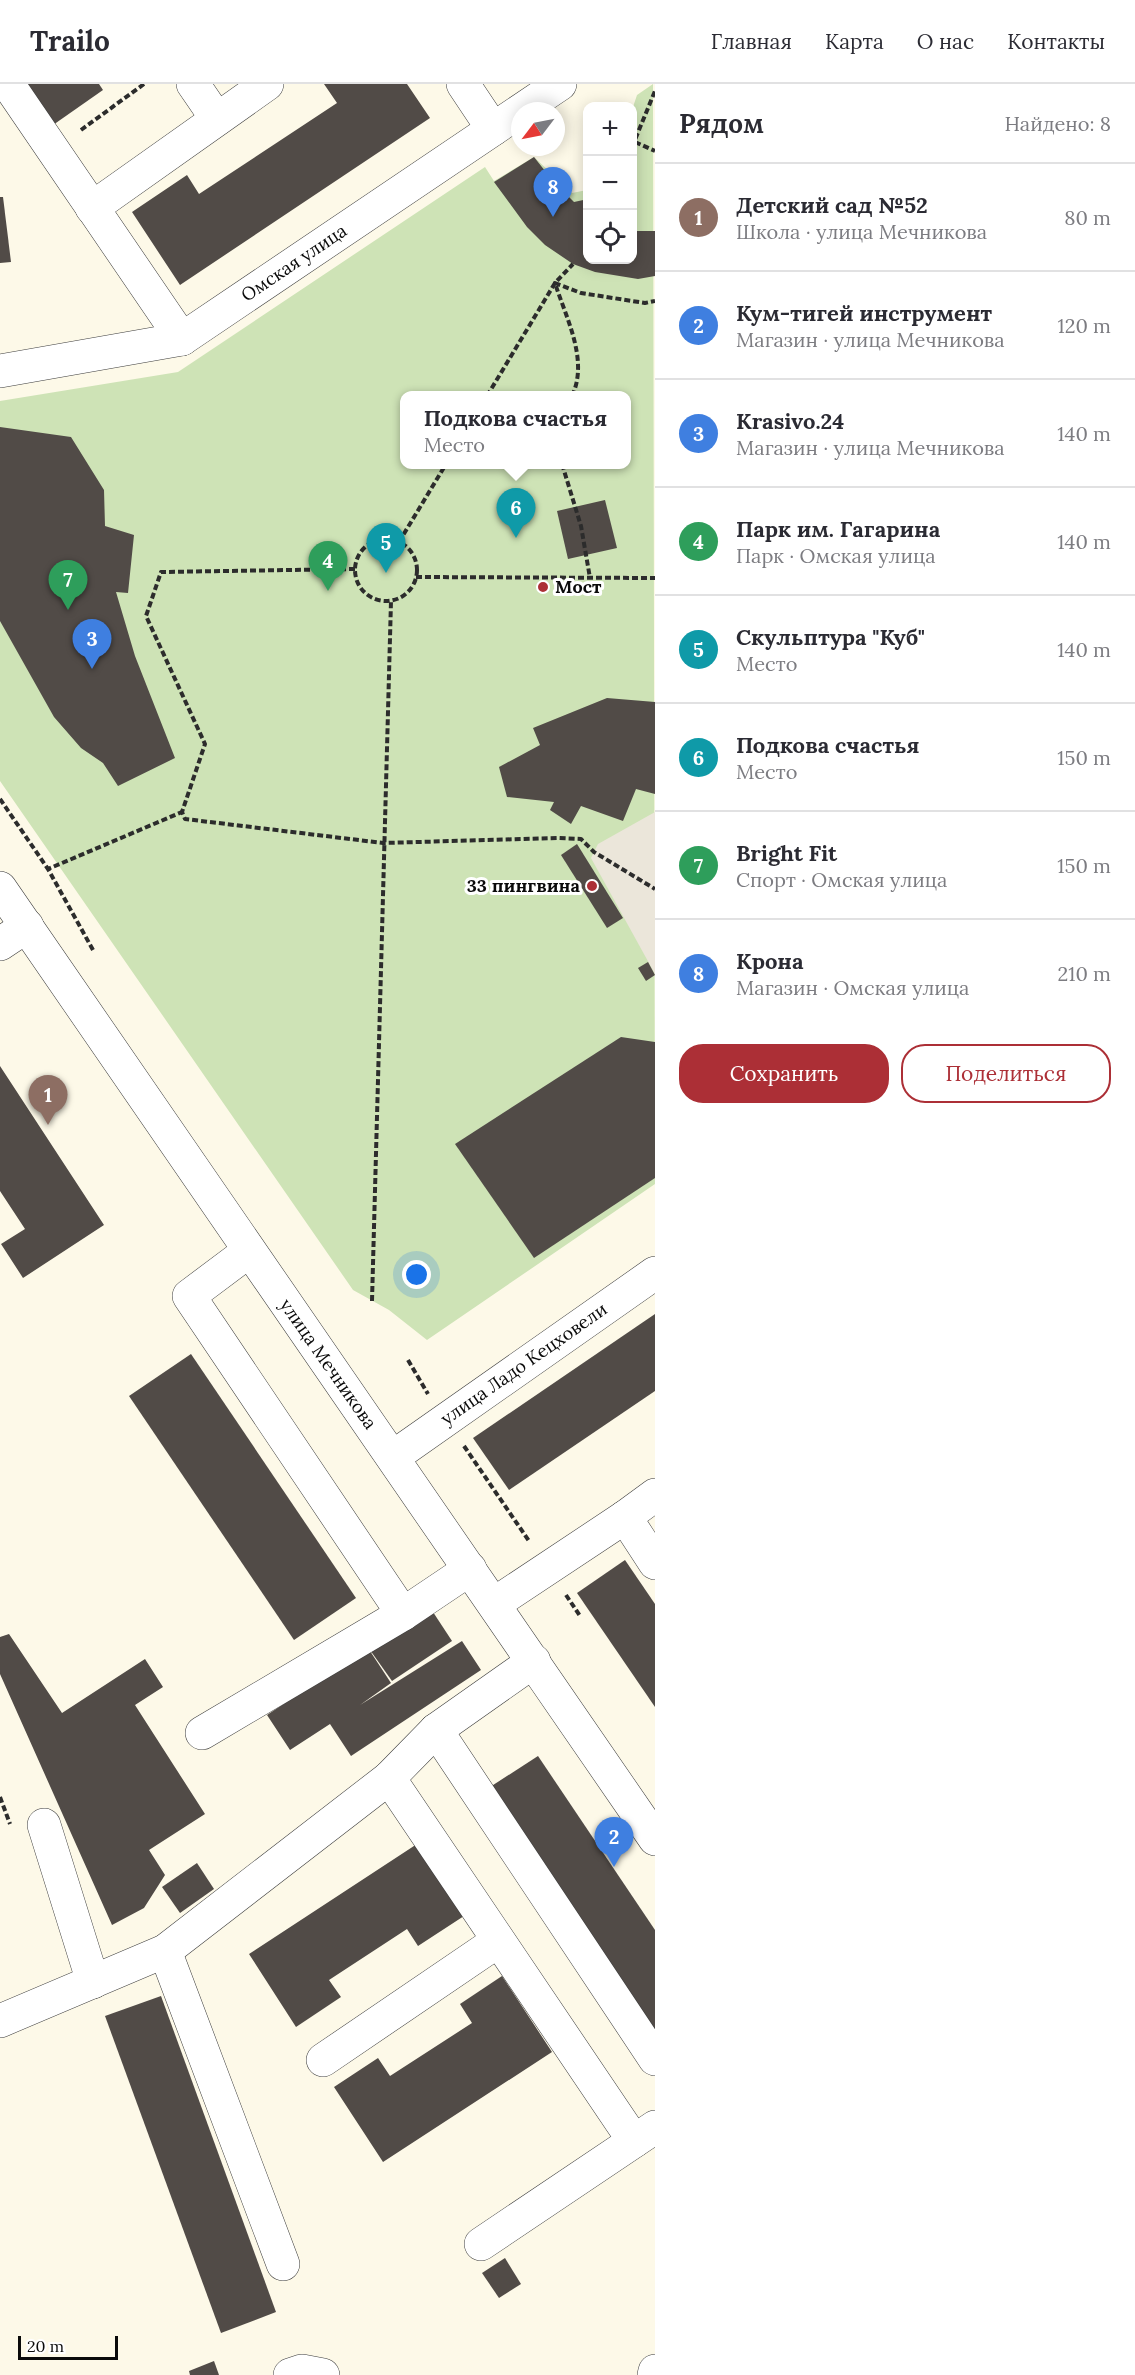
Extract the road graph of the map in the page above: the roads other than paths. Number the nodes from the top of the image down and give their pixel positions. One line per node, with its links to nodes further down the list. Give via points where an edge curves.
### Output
1 (8, 84): 8 (street)
2 (193, 84): 6 (street)
3 (267, 84): 6 (street)
4 (463, 84): 7 (street)
5 (560, 84): 7 (street, Омская улица)
6 (217, 119): 8 (street)
7 (494, 129): 9 (street, Омская улица)
8 (92, 208): 9 (street)
9 (182, 339): 10 (street, Омская улица)
10 (0, 371)
11 (0, 888): 12 (street, улица Мечникова)
12 (27, 926): 13 (street); 14 (street, улица Мечникова)
13 (0, 944)
14 (249, 1251): 16 (street, улица Мечникова); 22 (street, via 189,1296)
15 (655, 1273): 16 (street, улица Ладо Кецховели)
16 (393, 1457): 20 (street, улица Мечникова)
17 (655, 1495): 18 (street)
18 (625, 1517): 19 (street); 21 (street)
19 (655, 1563)
20 (470, 1569): 21 (street, улица Мечникова); 22 (street)
21 (494, 1604): 23 (street, улица Мечникова)
22 (403, 1614): 25 (street)
23 (534, 1661): 24 (street); 28 (street, улица Мечникова)
24 (436, 1730): 26 (street); 33 (street)
25 (202, 1733)
26 (389, 1778): 29 (street); 30 (street)
27 (44, 1825): 31 (street)
28 (655, 1839)
29 (498, 1941): 34 (street); 35 (street)
30 (165, 1951): 31 (street); 37 (street)
31 (93, 1982): 32 (street)
32 (0, 2021)
33 (655, 2059)
34 (323, 2060)
35 (644, 2134): 36 (street)
36 (481, 2244)
37 (283, 2264)
38 (290, 2375): 39 (street, via 302,2371)
39 (323, 2375)

